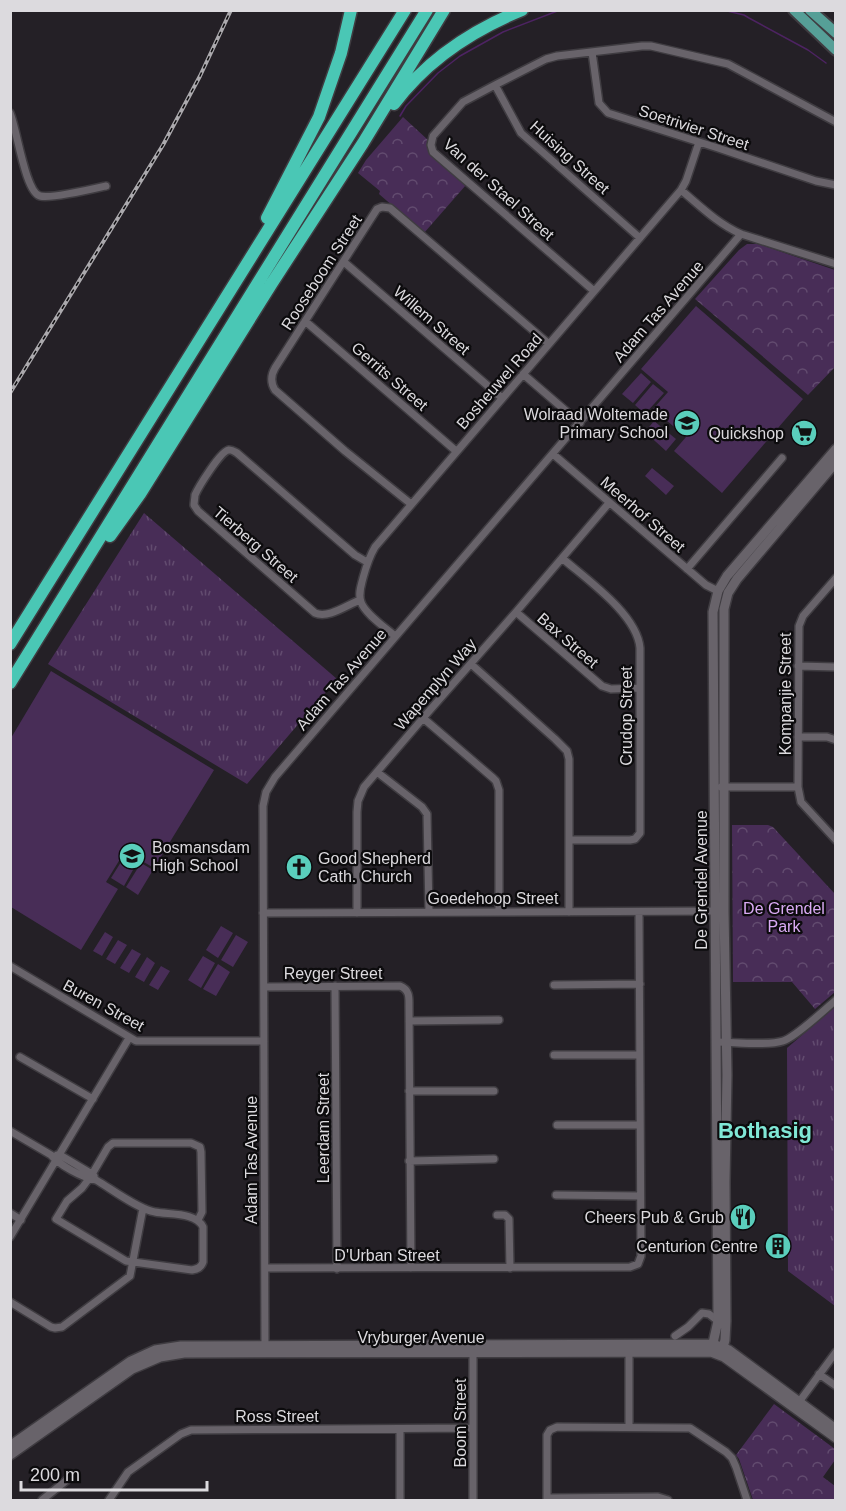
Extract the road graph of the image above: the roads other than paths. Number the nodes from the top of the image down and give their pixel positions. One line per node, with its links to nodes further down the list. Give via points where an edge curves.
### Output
1 (351, 10): 24 (highway, via 338,64 319,117)
2 (405, 10): 24 (highway)
3 (427, 10): 40 (highway)
4 (444, 10): 15 (highway)
5 (522, 10): 15 (highway, via 460,42 435,62 399,96)
6 (794, 10): 9 (main road)
7 (810, 10): 8 (main road)
8 (836, 33)
9 (836, 50)
10 (592, 51): 11 (street, Van der Stael Street, via 551,57); 13 (street, Van der Stael Street, via 647,46 728,64); 14 (street, Soetrivier Street, via 599,104 608,113)
11 (495, 85): 20 (street, Huising Street, via 521,133); 23 (street, Van der Stael Street, via 463,102 433,136 431,149)
12 (10, 113): 17 (street, via 26,177 36,194 52,196)
13 (836, 122)
14 (699, 142): 16 (street, Soetrivier Street); 18 (street, Bosheuwel Road)
15 (363, 143): 40 (highway, via 140,494)
16 (836, 185)
17 (106, 186)
18 (681, 190): 19 (street); 20 (street, Bosheuwel Road)
19 (741, 234): 22 (street); 29 (street, Adam Tas Avenue)
20 (640, 238): 23 (street, Bosheuwel Road)
21 (344, 262): 25 (street, Rooseboom Street); 26 (street, Rooseboom Street, via 377,209 388,207); 28 (street, Willem Street)
22 (836, 264)
23 (594, 291): 26 (street, Bosheuwel Road)
24 (225, 299): 48 (highway)
25 (305, 321): 31 (street, Gerrits Street); 36 (street, Rooseboom Street, via 272,373 275,390)
26 (549, 344): 27 (street, Bosheuwel Road)
27 (523, 374): 28 (street, Bosheuwel Road); 29 (street)
28 (502, 399): 31 (street, Bosheuwel Road)
29 (580, 423): 32 (street, Adam Tas Avenue)
30 (836, 449): 43 (street, De Grendel Avenue, via 730,571)
31 (456, 451): 36 (street, Bosheuwel Road)
32 (553, 454): 35 (street, Meerhof Street); 47 (street, Adam Tas Avenue)
33 (782, 458): 39 (street)
34 (836, 462): 42 (street, De Grendel Avenue)
35 (609, 502): 37 (street, Wapenplyn Way); 39 (street, Meerhof Street)
36 (411, 504): 38 (street, Bosheuwel Road)
37 (562, 558): 46 (street, Wapenplyn Way); 53 (street, Crudop Street, via 616,606 634,629 640,648)
38 (367, 562): 44 (street, Bosheuwel Road); 44 (street, Tierberg Street, via 232,450 222,454 195,496 198,511 318,615)
39 (687, 569): 43 (street, Meerhof Street)
40 (78, 575): 52 (highway)
41 (836, 578): 50 (street, Kompanjie Street, via 800,622)
42 (733, 585): 43 (street); 45 (street, De Grendel Avenue)
43 (718, 591): 45 (street); 58 (street, De Grendel Avenue, via 712,633)
44 (360, 600): 47 (street, via 365,610)
45 (724, 609): 58 (street, De Grendel Avenue)
46 (516, 612): 49 (street, Wapenplyn Way); 53 (street, Bax Street, via 602,686)
47 (396, 636): 67 (street, Adam Tas Avenue, via 268,786 263,806)
48 (10, 644)
49 (471, 664): 54 (street, Wapenplyn Way); 60 (street, via 567,751)
50 (798, 666): 51 (street); 55 (street, Kompanjie Street)
51 (836, 667)
52 (10, 683)
53 (639, 688): 60 (street, Crudop Street, via 640,833 633,840)
54 (423, 718): 57 (street, Wapenplyn Way); 62 (street, via 498,785)
55 (798, 737): 56 (street); 59 (street, Kompanjie Street)
56 (836, 740)
57 (377, 772): 64 (street, via 427,814); 68 (street, Wapenplyn Way, via 358,801)
58 (719, 787): 59 (street); 63 (street, De Grendel Avenue)
59 (798, 788): 61 (street, via 801,802)
60 (570, 840): 65 (street)
61 (836, 840)
62 (499, 911): 64 (street, Goedehoop Street); 65 (street, Goedehoop Street)
63 (720, 911): 66 (street, Goedehoop Street); 79 (street, De Grendel Avenue)
64 (429, 912): 68 (street, Goedehoop Street)
65 (569, 912): 66 (street, Goedehoop Street)
66 (639, 912): 70 (street, D'Urban Street)
67 (263, 913): 68 (street, Goedehoop Street); 73 (street, Adam Tas Avenue)
68 (357, 913)
69 (10, 966): 77 (street, Buren Street)
70 (640, 984): 71 (street); 81 (street, D'Urban Street)
71 (554, 985)
72 (335, 986): 73 (street, Reyger Street); 76 (street, Reyger Street, via 400,986 409,996); 105 (street, Leerdam Street)
73 (264, 987): 78 (street, Adam Tas Avenue)
74 (836, 1000): 79 (street, via 785,1040)
75 (499, 1020): 76 (street)
76 (409, 1021): 83 (street, Reyger Street)
77 (129, 1038): 78 (street, Buren Street, via 140,1042); 85 (street)
78 (264, 1041): 102 (street, Adam Tas Avenue)
79 (722, 1042): 107 (street, De Grendel Avenue); 112 (street, De Grendel Avenue, via 726,1321)
80 (554, 1055): 81 (street)
81 (639, 1055): 87 (street, D'Urban Street)
82 (20, 1057): 85 (street)
83 (409, 1090): 84 (street); 91 (street, Reyger Street)
84 (495, 1091)
85 (93, 1100): 89 (street)
86 (557, 1125): 87 (street)
87 (640, 1125): 94 (street, D'Urban Street)
88 (10, 1131): 89 (street)
89 (56, 1157): 92 (street); 98 (street)
90 (494, 1159): 91 (street)
91 (410, 1161): 103 (street, Reyger Street)
92 (92, 1177): 95 (street); 99 (street, via 113,1143 197,1145 201,1152 202,1204); 101 (street, via 67,1201 56,1219)
93 (556, 1195): 94 (street)
94 (640, 1196): 104 (street, D'Urban Street, via 640,1256 635,1266)
95 (143, 1208): 99 (street); 101 (street)
96 (10, 1213): 98 (street)
97 (498, 1215): 104 (street, via 509,1219)
98 (21, 1220): 100 (street)
99 (198, 1220): 101 (street, via 202,1227 200,1267 192,1270)
100 (10, 1237)
101 (134, 1263): 106 (street, via 129,1279 58,1328)
102 (265, 1268): 105 (street, D'Urban Street); 111 (street, Adam Tas Avenue)
103 (411, 1268): 104 (street, D'Urban Street); 105 (street, D'Urban Street)
104 (510, 1268)
105 (337, 1269)
106 (10, 1302)
107 (718, 1321): 108 (street, via 702,1313); 112 (street, De Grendel Avenue)
108 (675, 1336)
109 (473, 1348): 110 (street, Vryburger Avenue); 111 (street, Vryburger Avenue); 118 (street, Boom Street)
110 (629, 1348): 112 (street, Vryburger Avenue); 117 (street)
111 (265, 1349): 122 (street, Vryburger Avenue, via 181,1346 144,1354); 123 (street, Vryburger Avenue, via 184,1353 151,1360 132,1369)
112 (717, 1350): 116 (street); 121 (street)
113 (836, 1352): 114 (street)
114 (819, 1374): 115 (street); 116 (street)
115 (836, 1386)
116 (799, 1402): 120 (street)
117 (629, 1427): 125 (street, via 550,1430); 131 (street, via 683,1427 696,1431 732,1458)
118 (473, 1428): 119 (street, Ross Street); 129 (street, Boom Street)
119 (400, 1429): 127 (street, Ross Street, via 186,1431 128,1472); 128 (street)
120 (836, 1429)
121 (836, 1438)
122 (10, 1446)
123 (10, 1455)
124 (67, 1480): 126 (street)
125 (547, 1499): 130 (street)
126 (42, 1500)
127 (109, 1500)
128 (400, 1500)
129 (473, 1500)
130 (668, 1500)
131 (747, 1500)

